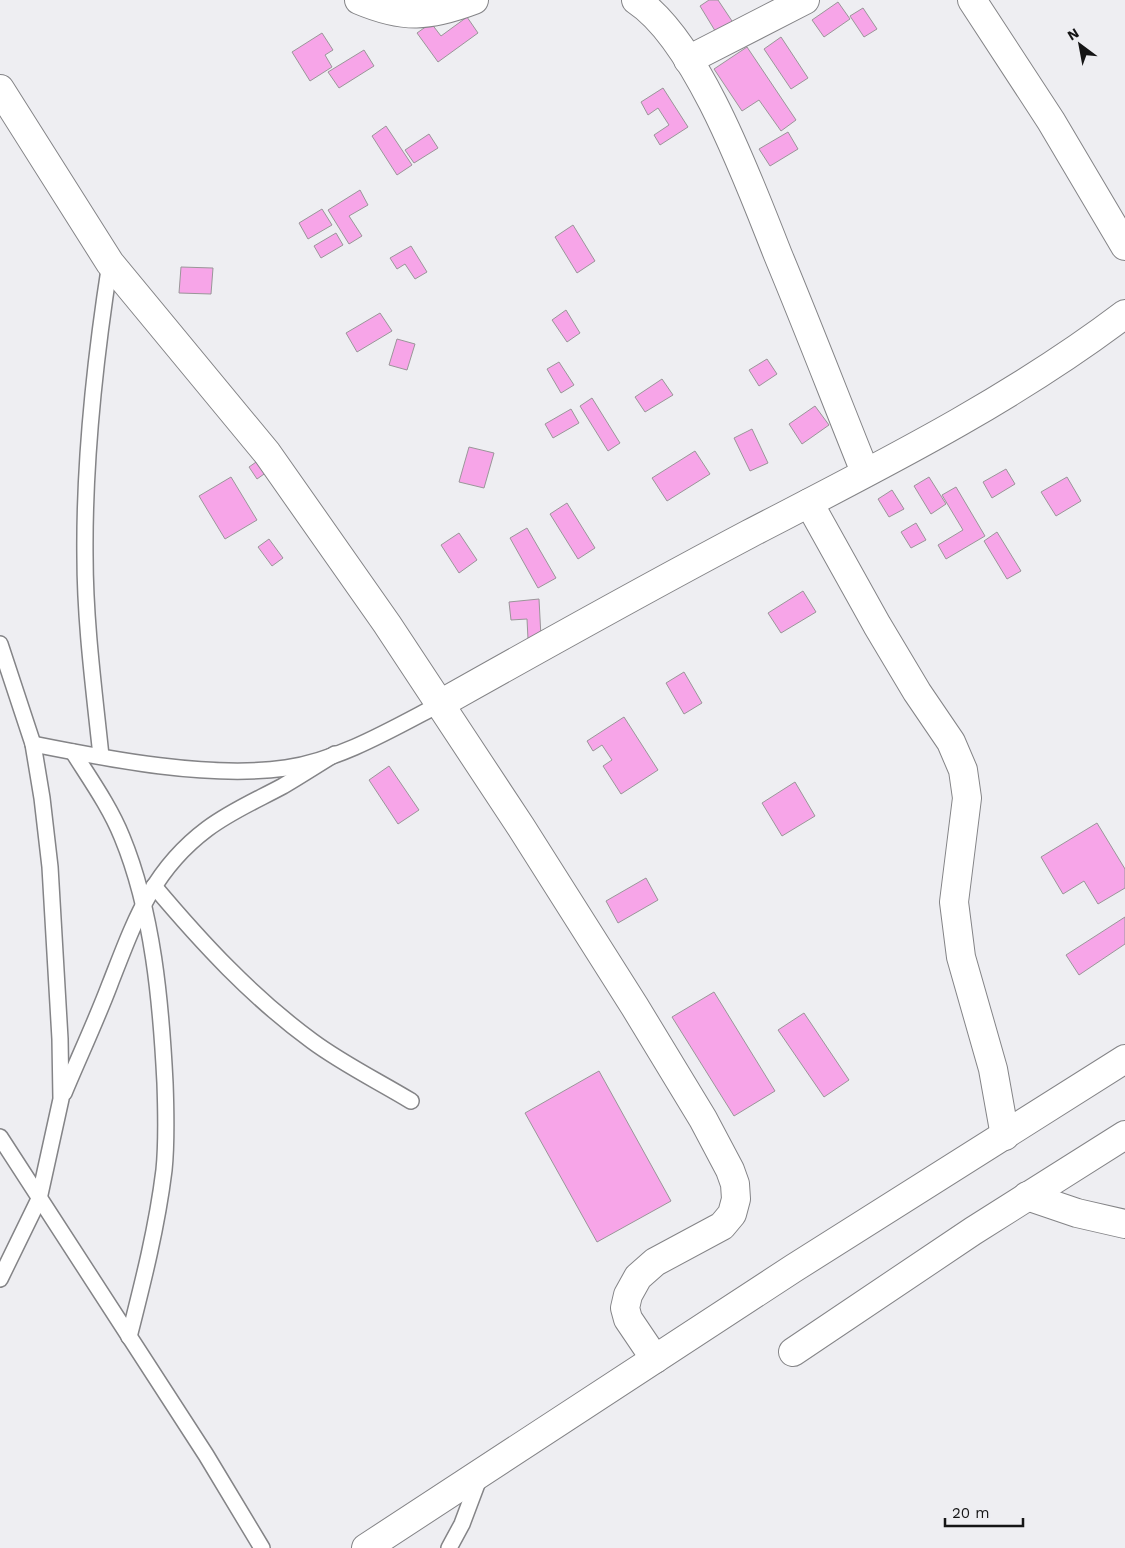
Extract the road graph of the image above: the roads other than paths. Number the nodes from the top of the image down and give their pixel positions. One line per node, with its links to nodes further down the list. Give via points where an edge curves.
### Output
1 (359, 0): 2 (street, via 387,12 417,14 453,8)
2 (474, 0)
3 (636, 0): 6 (street, via 665,26)
4 (804, 0): 6 (street)
5 (972, 0): 8 (street, via 1051,120)
6 (688, 60): 11 (street, via 738,157)
7 (0, 89): 9 (street)
8 (1125, 246)
9 (110, 262): 14 (street, via 267,453); 18 (lane, via 92,398 85,556 91,665)
10 (1125, 314): 11 (street, via 1079,349 986,407)
11 (866, 472): 12 (street)
12 (809, 503): 14 (street); 25 (street, via 902,667 951,742 963,770 967,798 954,902 961,957 993,1069)
13 (0, 644): 15 (lane)
14 (440, 704): 17 (lane); 33 (street, via 636,1007 730,1170 735,1192 732,1214 722,1226 655,1262 638,1277 628,1295 625,1308 628,1319)
15 (33, 744): 16 (lane); 22 (lane, via 50,867)
16 (73, 752): 18 (lane); 20 (lane, via 122,836)
17 (335, 754): 18 (lane, via 286,768 225,771); 19 (lane, via 206,830)
18 (101, 756)
19 (154, 886): 20 (lane); 23 (lane, via 235,977 270,1007 313,1042)
20 (143, 902): 22 (lane); 31 (lane, via 156,979 166,1106 164,1167 157,1220)
21 (1125, 1059): 25 (street)
22 (61, 1098): 28 (lane)
23 (411, 1101)
24 (1125, 1135): 27 (street)
25 (1005, 1136): 33 (street)
26 (0, 1137): 28 (lane)
27 (1028, 1196): 29 (street, via 1077,1213); 32 (street)
28 (40, 1198): 30 (lane); 31 (lane)
29 (1125, 1224)
30 (0, 1279)
31 (130, 1337): 35 (lane)
32 (793, 1352)
33 (655, 1359): 34 (street)
34 (482, 1472): 36 (street); 37 (lane)
35 (262, 1548)
36 (366, 1548)
37 (449, 1548)

